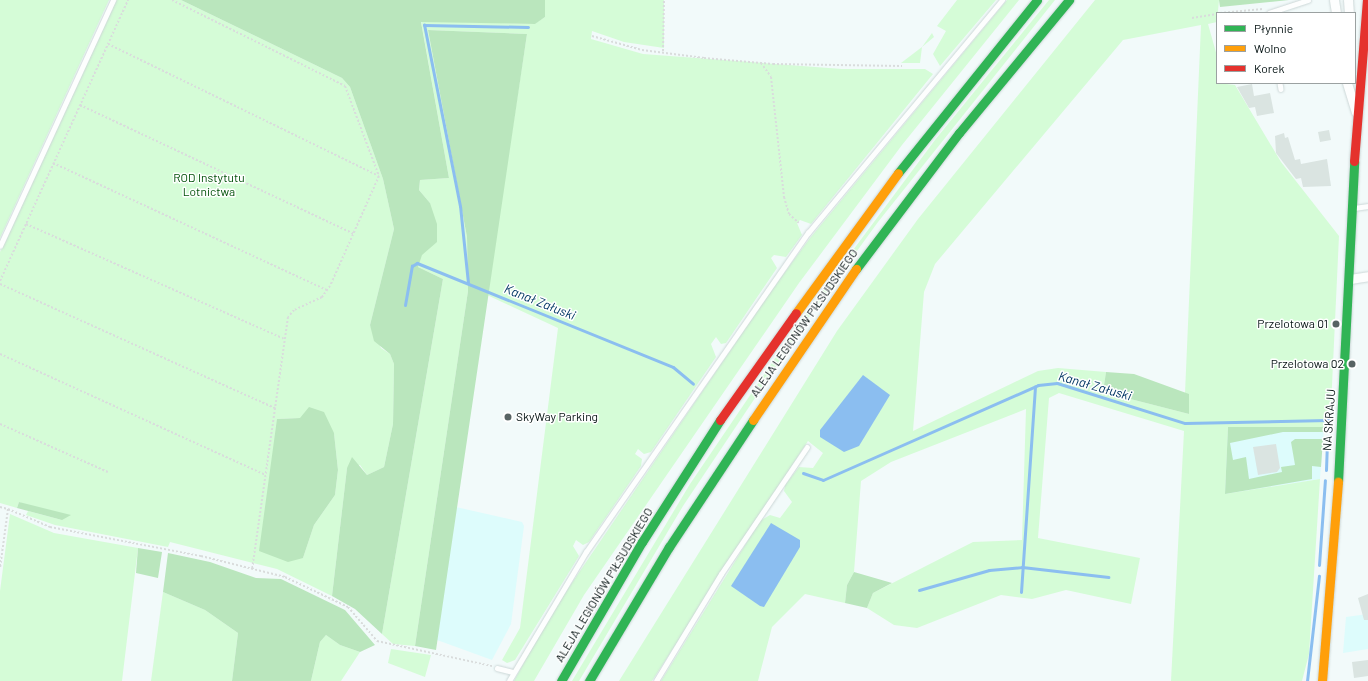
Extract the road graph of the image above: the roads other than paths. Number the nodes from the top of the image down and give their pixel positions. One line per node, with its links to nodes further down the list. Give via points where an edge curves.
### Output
1 (113, 0): 19 (lane)
2 (1002, 0): 24 (lane, via 808,233 586,552)
3 (1037, 0): 26 (main road, ALEJA LEGIONÓW PIŁSUDSKIEGO, via 879,197 729,406 642,542)
4 (1069, 0): 27 (main road, ALEJA LEGIONÓW PIŁSUDSKIEGO, via 958,133 838,292 669,546)
5 (1308, 0): 9 (lane)
6 (1334, 0): 10 (street)
7 (1348, 0): 11 (street)
8 (1367, 0): 16 (main road, NA SKRAJU, via 1364,60)
9 (1269, 12)
10 (1336, 12)
11 (1349, 12)
12 (1280, 84): 15 (lane)
13 (1346, 84): 16 (street, NA SKRAJU)
14 (1354, 84): 16 (street)
15 (1281, 89)
16 (1356, 112): 18 (main road, NA SKRAJU)
17 (1368, 206): 18 (lane)
18 (1354, 208): 21 (main road, NA SKRAJU)
19 (0, 246)
20 (1368, 276): 21 (street)
21 (1350, 279): 29 (main road, NA SKRAJU, via 1331,602)
22 (807, 447): 28 (lane, via 721,574)
23 (497, 668): 24 (lane)
24 (513, 672): 25 (lane)
25 (508, 681)
26 (560, 681)
27 (589, 681)
28 (656, 681)
29 (1322, 681)

